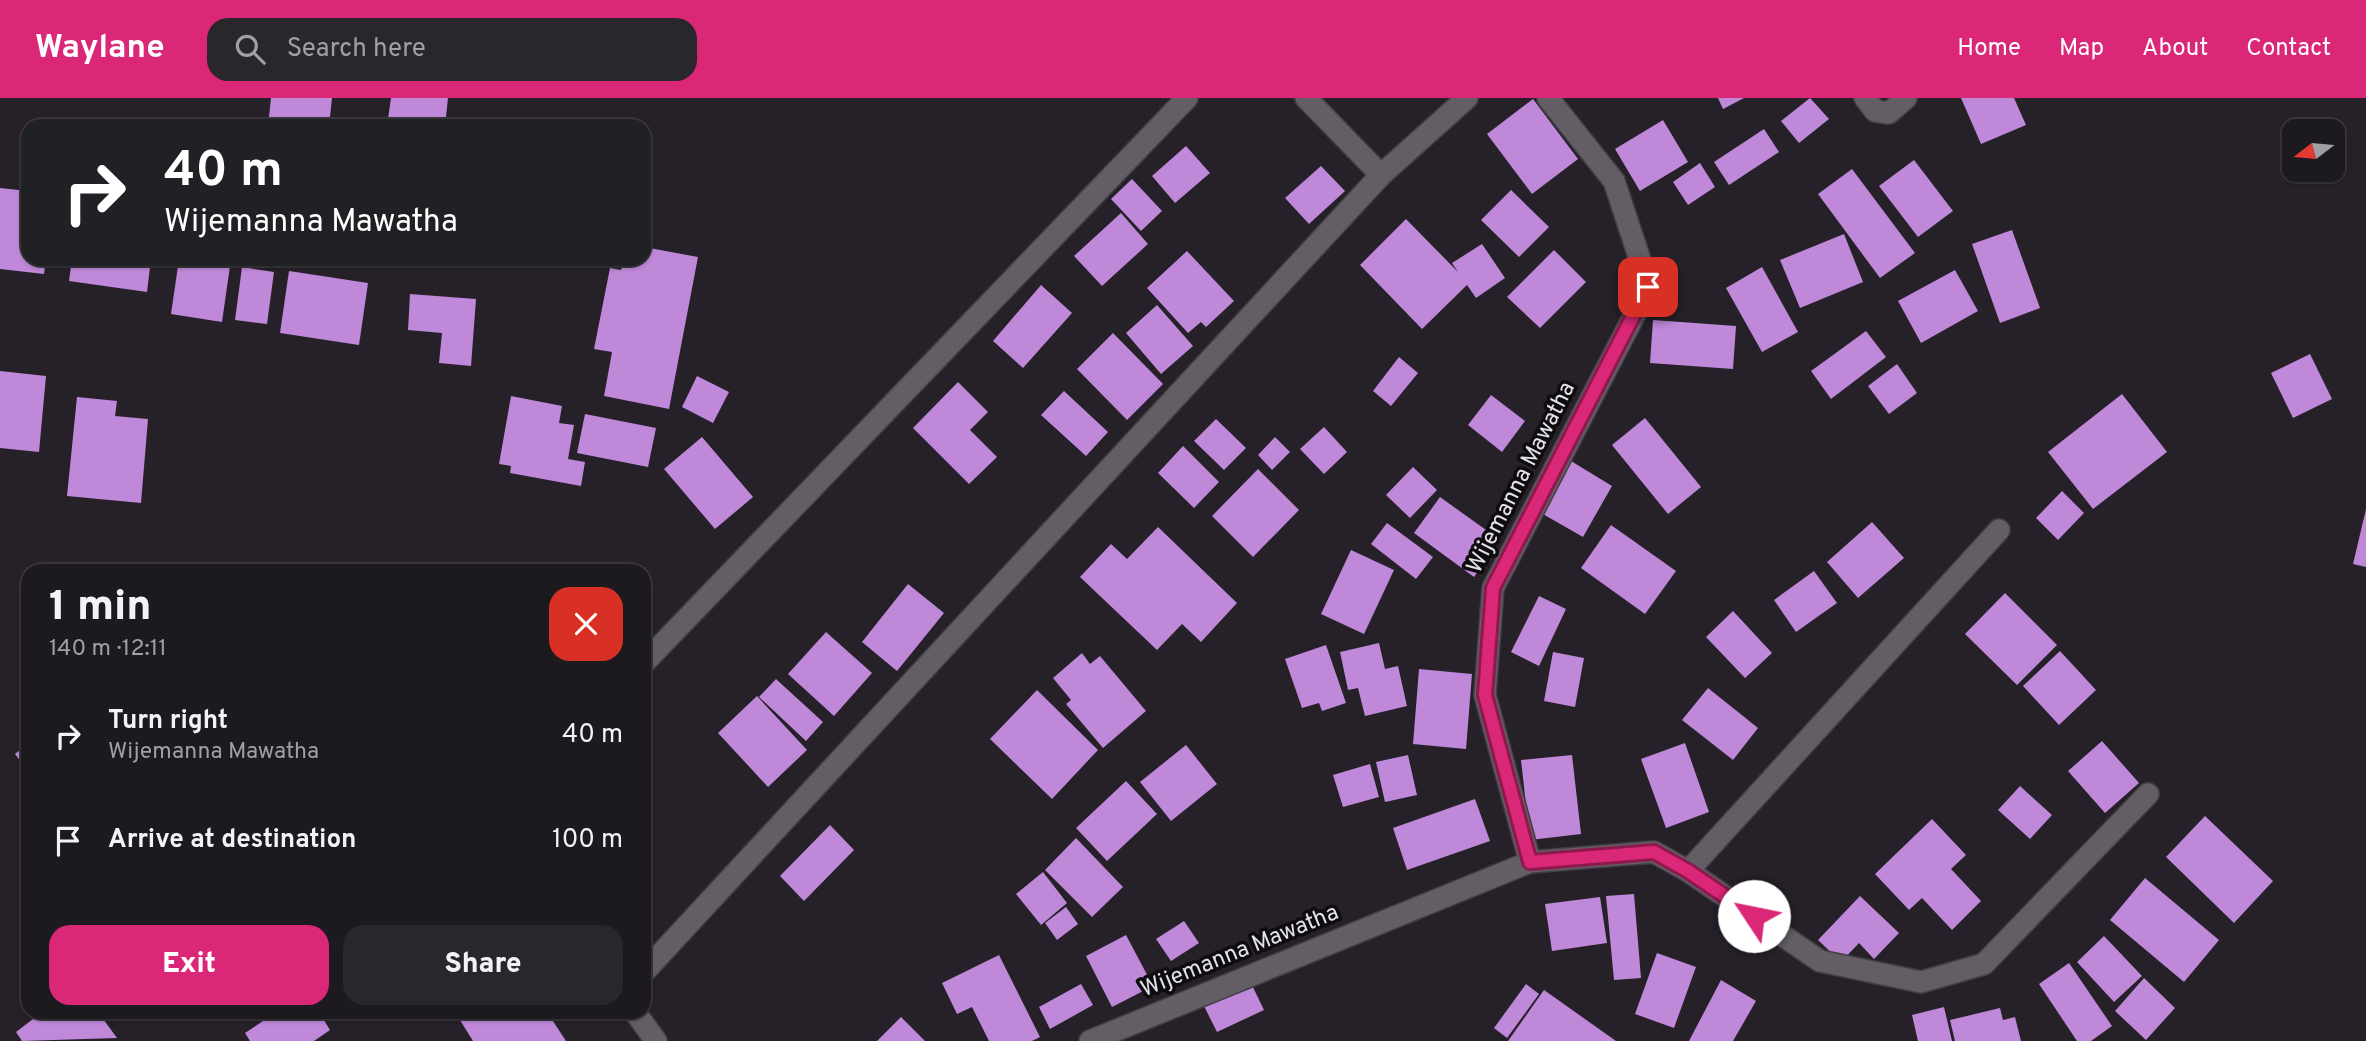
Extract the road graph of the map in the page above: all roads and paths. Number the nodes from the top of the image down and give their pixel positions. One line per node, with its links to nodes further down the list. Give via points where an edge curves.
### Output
1 (1187, 98): 9 (street)
2 (1307, 98): 7 (street)
3 (1467, 98): 7 (street)
4 (1548, 98): 11 (street, Wijemanna Mawatha, via 1614,181 1648,287 1493,588 1485,695)
5 (1865, 98): 6 (street, via 1875,111 1889,113)
6 (1906, 98)
7 (1381, 175): 13 (street)
8 (1999, 530): 12 (street)
9 (651, 656)
10 (2148, 794): 12 (street, via 1984,964 1920,982 1820,961)
11 (1530, 862): 12 (street, via 1654,852); 16 (street, Wijemanna Mawatha)
12 (1688, 871)
13 (651, 964)
14 (640, 1019): 15 (street)
15 (656, 1041)
16 (1090, 1041)

